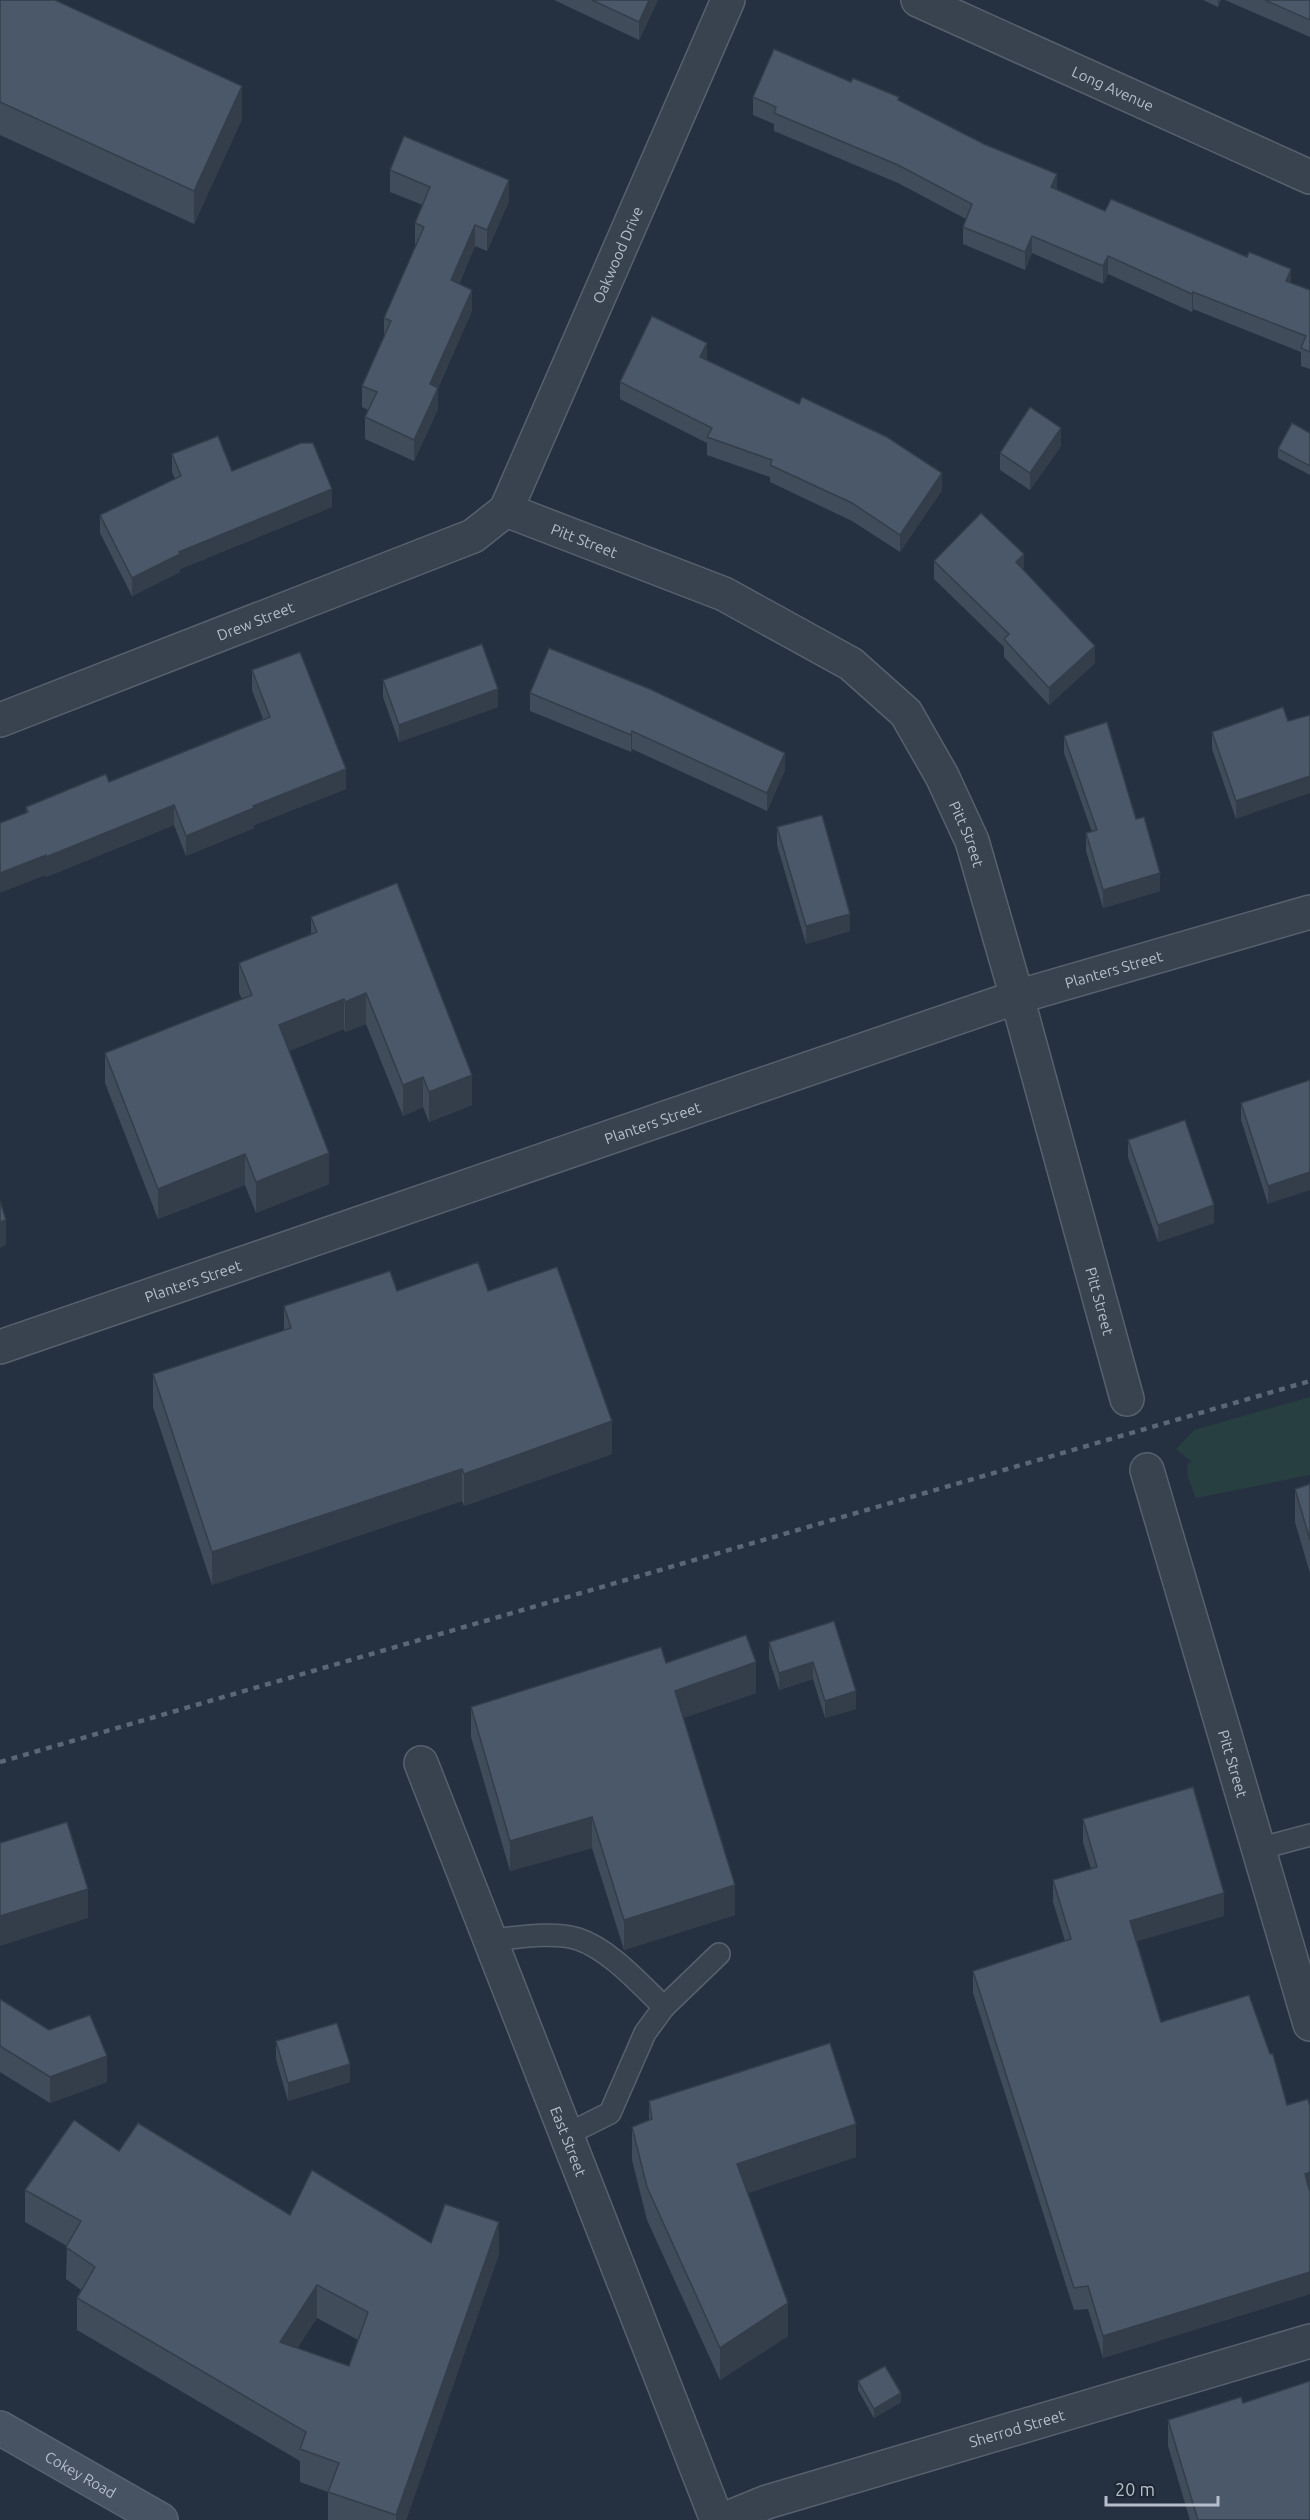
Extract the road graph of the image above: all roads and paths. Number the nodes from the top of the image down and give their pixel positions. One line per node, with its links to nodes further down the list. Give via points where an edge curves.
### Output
1 (728, 0): 4 (street, Oakwood Drive)
2 (918, 0): 3 (street, Long Avenue)
3 (1310, 177)
4 (506, 510): 5 (street, Drew Street, via 473,536); 7 (street, Pitt Street, via 724,594 851,664 906,713 942,776 972,841)
5 (0, 720)
6 (1310, 912): 7 (street, Planters Street)
7 (1017, 997): 8 (street, Planters Street); 9 (street, Pitt Street)
8 (0, 1347)
9 (1127, 1399)
10 (1147, 1470): 13 (street, Pitt Street)
11 (421, 1763): 14 (street, East Street)
12 (1310, 1835): 13 (lane)
13 (1258, 1849): 17 (street, Pitt Street)
14 (490, 1940): 16 (lane, via 546,1936 577,1939 614,1959); 18 (street, East Street)
15 (718, 1954): 16 (lane)
16 (664, 2007): 18 (lane, via 645,2033 610,2113)
17 (1310, 2024)
18 (566, 2135): 22 (street, East Street)
19 (1310, 2341): 23 (street, Sherrod Street, via 766,2502)
20 (0, 2428): 21 (street, Cokey Road)
21 (161, 2520)
22 (717, 2520)
23 (723, 2520)

